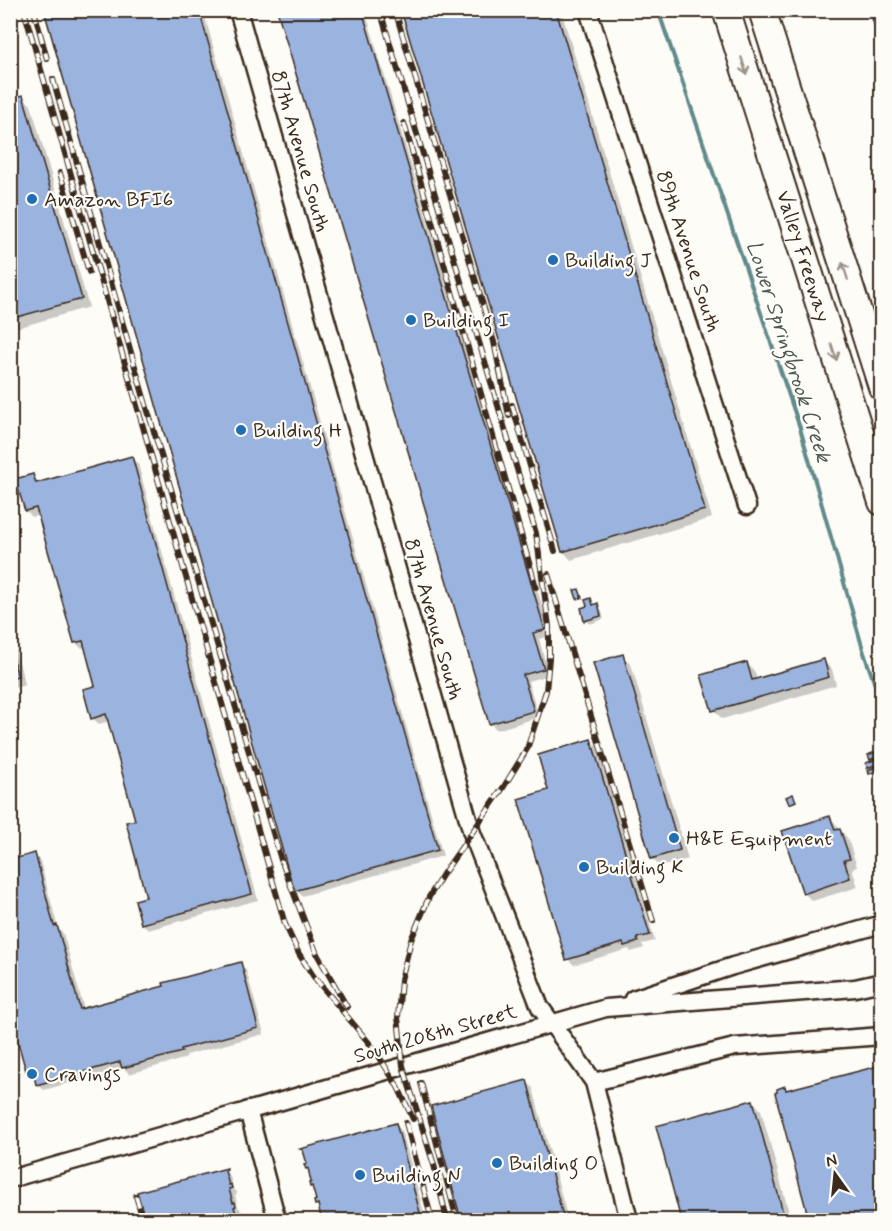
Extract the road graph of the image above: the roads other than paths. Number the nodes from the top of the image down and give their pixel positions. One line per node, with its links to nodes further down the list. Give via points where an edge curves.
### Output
1 (238, 10): 11 (street, 87th Avenue South, via 472,833 540,1007)
2 (588, 10): 7 (street, 89th Avenue South)
3 (726, 10): 6 (highway, Valley Freeway, one-way to 6)
4 (762, 10): 5 (highway, Valley Freeway, one-way to 4)
5 (882, 387)
6 (882, 502)
7 (747, 506)
8 (882, 924): 10 (street, via 733,966)
9 (882, 982): 10 (street, South 208th Street, via 855,988)
10 (606, 1008): 11 (street, South 208th Street)
11 (552, 1023): 13 (street, 87th Avenue South); 14 (street, South 208th Street)
12 (882, 1036): 13 (street, via 735,1047)
13 (594, 1082): 17 (street, 87th Avenue South)
14 (248, 1110): 15 (street, South 208th Street); 16 (street)
15 (10, 1179)
16 (277, 1221)
17 (630, 1221)

